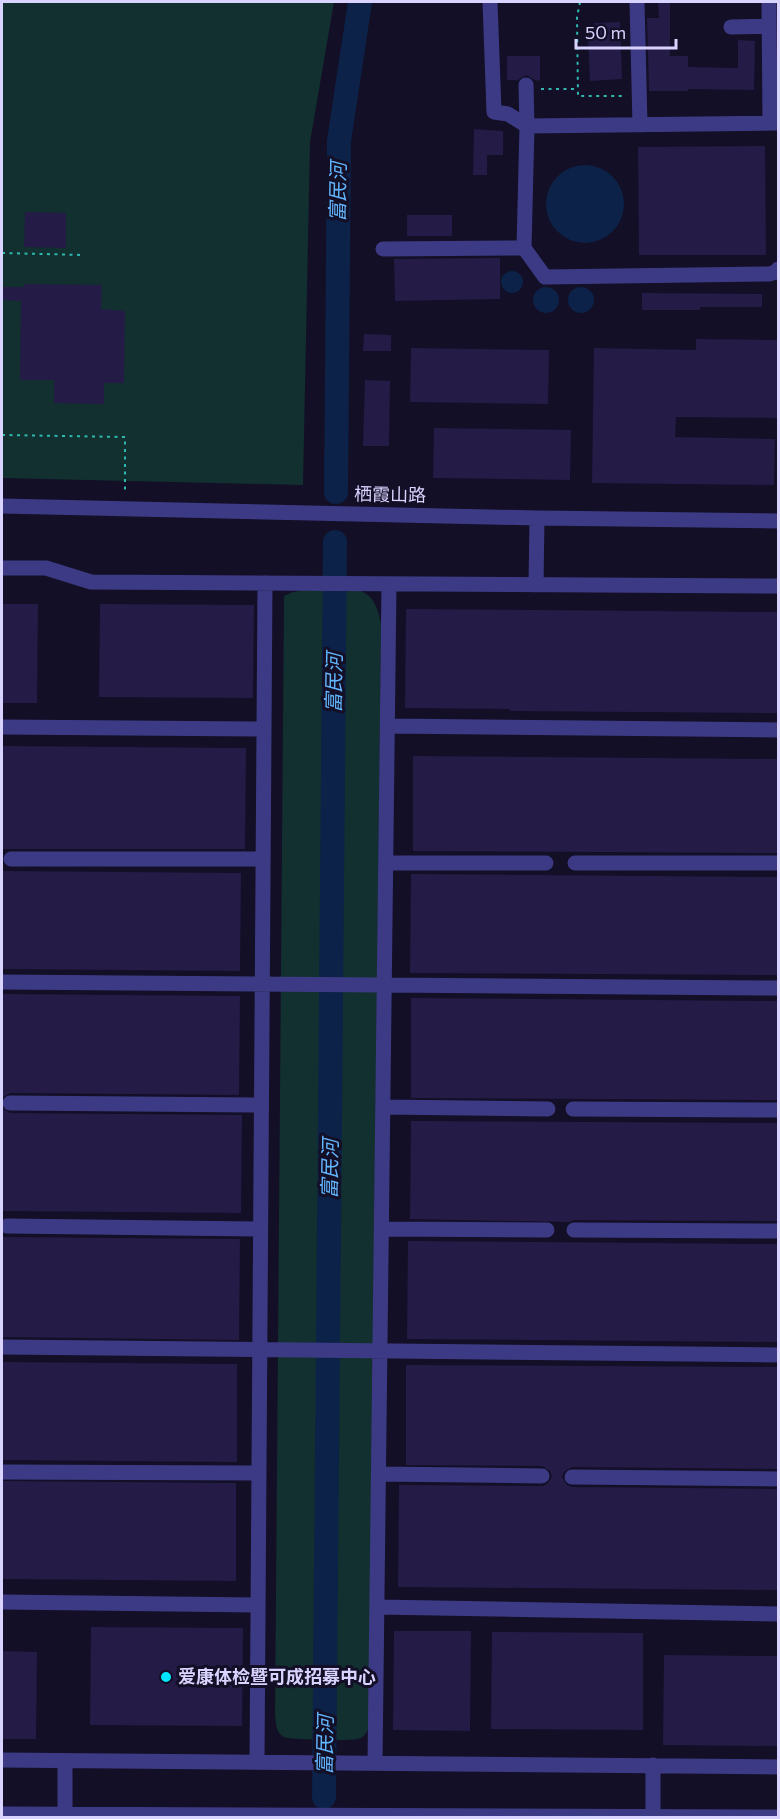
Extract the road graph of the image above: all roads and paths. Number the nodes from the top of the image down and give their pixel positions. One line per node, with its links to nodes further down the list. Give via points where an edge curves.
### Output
1 (490, 2): 12 (street, via 494,112 508,114)
2 (580, 2): 8 (path)
3 (637, 2): 9 (street)
4 (769, 2): 5 (street)
5 (769, 26): 6 (street); 10 (street)
6 (731, 27)
7 (526, 87): 8 (path); 12 (street)
8 (578, 89): 9 (path, via 578,96)
9 (639, 96): 11 (street)
10 (774, 123): 11 (street)
11 (639, 125): 12 (street)
12 (527, 126): 13 (street)
13 (524, 248): 14 (street); 17 (street, via 545,277 769,274)
14 (383, 249)
15 (2, 253): 16 (path)
16 (83, 255)
17 (778, 269)
18 (2, 435): 20 (path, via 125,437)
19 (2, 506): 20 (street, 栖霞山路)
20 (124, 508): 21 (street, 栖霞山路)
21 (537, 518): 22 (street, 栖霞山路); 26 (street)
22 (778, 521)
23 (2, 568): 24 (street, via 46,568 91,582)
24 (265, 583): 25 (street); 30 (street)
25 (389, 584): 26 (street); 28 (street)
26 (536, 585): 27 (street)
27 (778, 586)
28 (387, 726): 31 (street); 34 (street)
29 (2, 727): 30 (street)
30 (264, 729): 33 (street)
31 (778, 730)
32 (11, 859): 33 (street)
33 (263, 859): 39 (street)
34 (386, 863): 35 (street); 40 (street)
35 (546, 863)
36 (575, 863): 37 (street)
37 (778, 863)
38 (2, 982): 39 (street)
39 (262, 984): 40 (street); 43 (street)
40 (384, 985): 41 (street); 44 (street)
41 (778, 988)
42 (10, 1103): 43 (street)
43 (261, 1106): 49 (street)
44 (383, 1107): 45 (street); 50 (street)
45 (548, 1108)
46 (573, 1109): 47 (street)
47 (778, 1110)
48 (6, 1226): 49 (street)
49 (260, 1229): 55 (street)
50 (382, 1229): 51 (street); 56 (street)
51 (547, 1230)
52 (574, 1230): 53 (street)
53 (778, 1232)
54 (2, 1347): 55 (street)
55 (259, 1350): 56 (street); 59 (street)
56 (380, 1351): 57 (street); 60 (street)
57 (778, 1355)
58 (3, 1472): 59 (street)
59 (258, 1473): 65 (street)
60 (379, 1474): 61 (street); 66 (street)
61 (542, 1476)
62 (572, 1477): 63 (street)
63 (778, 1479)
64 (2, 1602): 65 (street)
65 (257, 1605): 70 (street)
66 (377, 1607): 67 (street); 71 (street)
67 (778, 1614)
68 (2, 1760): 69 (street)
69 (65, 1761): 70 (street); 75 (street)
70 (257, 1762): 71 (street)
71 (375, 1763): 72 (street)
72 (653, 1766): 73 (street); 76 (street)
73 (778, 1767)
74 (2, 1814): 75 (street)
75 (65, 1816): 76 (street)
76 (653, 1817): 77 (street)
77 (778, 1817)

